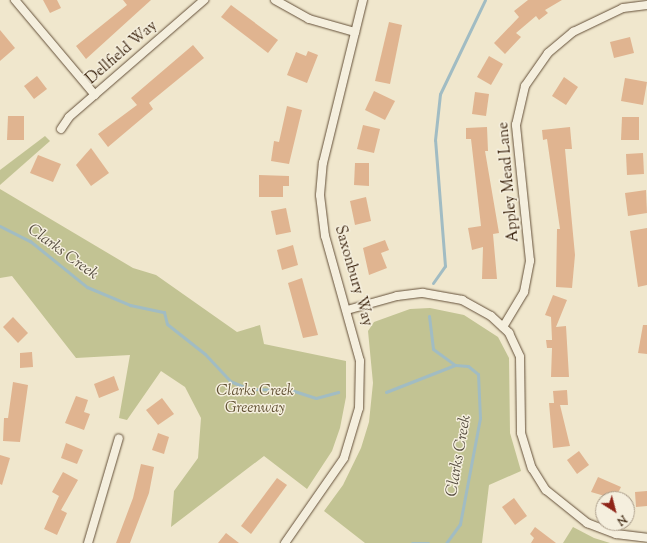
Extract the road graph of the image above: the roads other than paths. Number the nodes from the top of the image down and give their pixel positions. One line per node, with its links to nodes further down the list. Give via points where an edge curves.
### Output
1 (15, 0): 7 (street)
2 (204, 0): 7 (street, Dellfield Way)
3 (275, 0): 6 (street, via 309,19)
4 (362, 0): 6 (street, Saxonbury Way)
5 (647, 5): 10 (street, Appley Mead Lane, via 623,8 574,32 544,57 525,86 516,125 530,261 524,292)
6 (355, 32): 9 (street, Saxonbury Way, via 320,185 325,236)
7 (95, 95): 8 (street, Dellfield Way)
8 (60, 129)
9 (347, 310): 10 (street, via 397,296 435,294 470,304); 14 (street, Saxonbury Way, via 361,372 354,431 333,478)
10 (503, 327): 12 (street, via 522,363 521,433 536,476 557,502 587,523 616,534)
11 (118, 438): 13 (street)
12 (647, 538)
13 (88, 543)
14 (285, 543)

